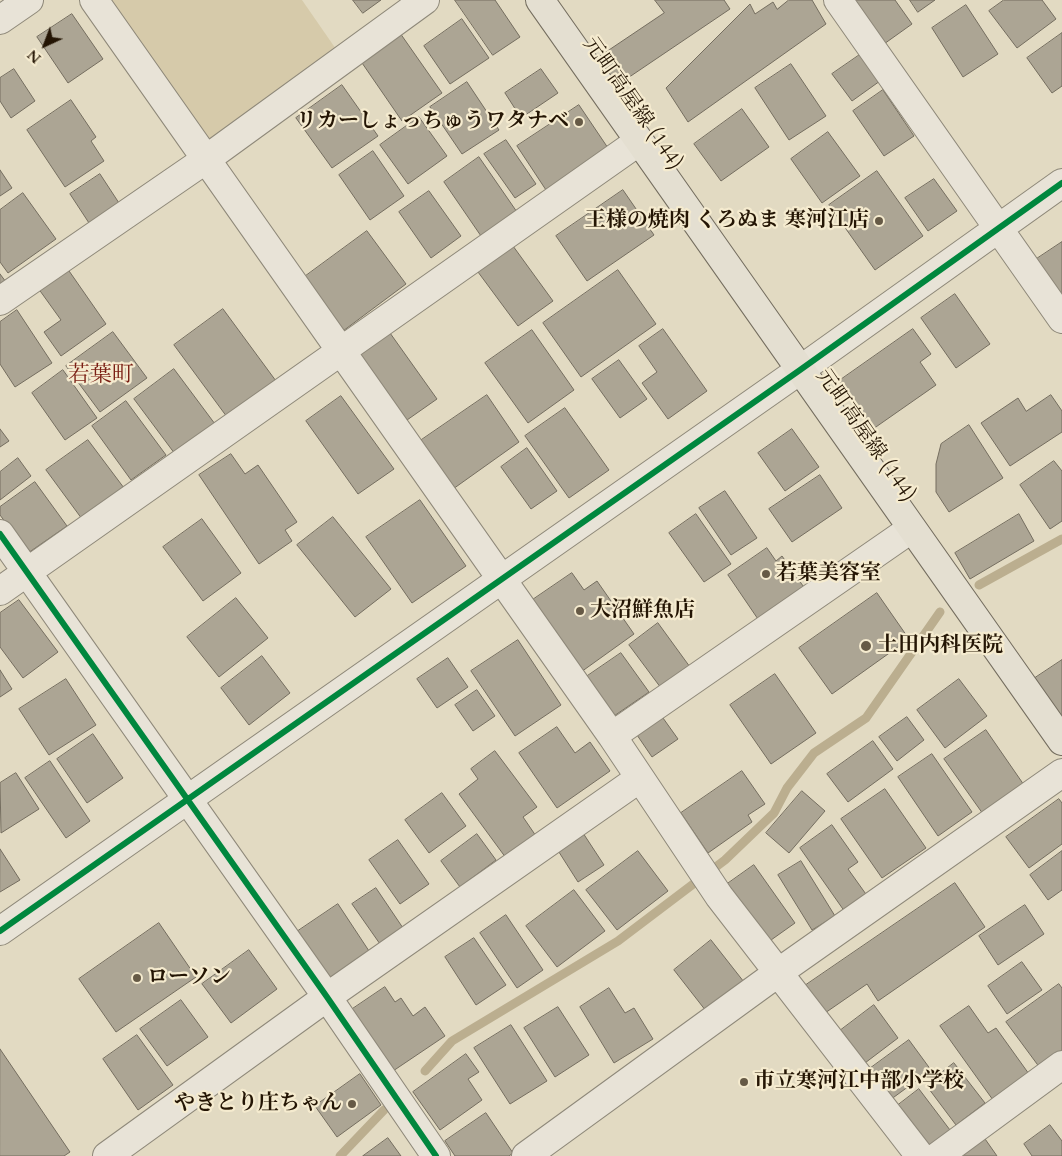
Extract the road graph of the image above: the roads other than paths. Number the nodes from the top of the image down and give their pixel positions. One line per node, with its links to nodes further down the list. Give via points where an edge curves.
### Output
1 (29, 0): 6 (street)
2 (94, 0): 8 (street)
3 (425, 0): 8 (street)
4 (540, 0): 7 (main road, 元町高屋線 (144))
5 (838, 0): 10 (street)
6 (0, 20)
7 (638, 142): 13 (street); 14 (main road, 元町高屋線 (144))
8 (204, 160): 11 (street); 13 (street)
9 (1062, 183): 10 (street)
10 (998, 228): 12 (street); 14 (street)
11 (0, 301)
12 (1062, 320)
13 (340, 352): 17 (street); 18 (street)
14 (800, 370): 15 (main road, 元町高屋線 (144)); 18 (street)
15 (911, 529): 20 (street); 21 (main road, 元町高屋線 (144))
16 (0, 534): 17 (street)
17 (27, 572): 19 (street); 24 (street)
18 (500, 579): 20 (street); 24 (street)
19 (0, 591)
20 (612, 736): 23 (street)
21 (1062, 742)
22 (1062, 773): 26 (street)
23 (640, 778): 26 (street, via 720,896); 27 (street)
24 (187, 800): 25 (street); 27 (street)
25 (0, 931)
26 (779, 972): 31 (street); 32 (street)
27 (327, 997): 29 (street); 30 (street)
28 (1062, 1066): 33 (street)
29 (107, 1156)
30 (436, 1156)
31 (526, 1156)
32 (920, 1156)
33 (938, 1156)

